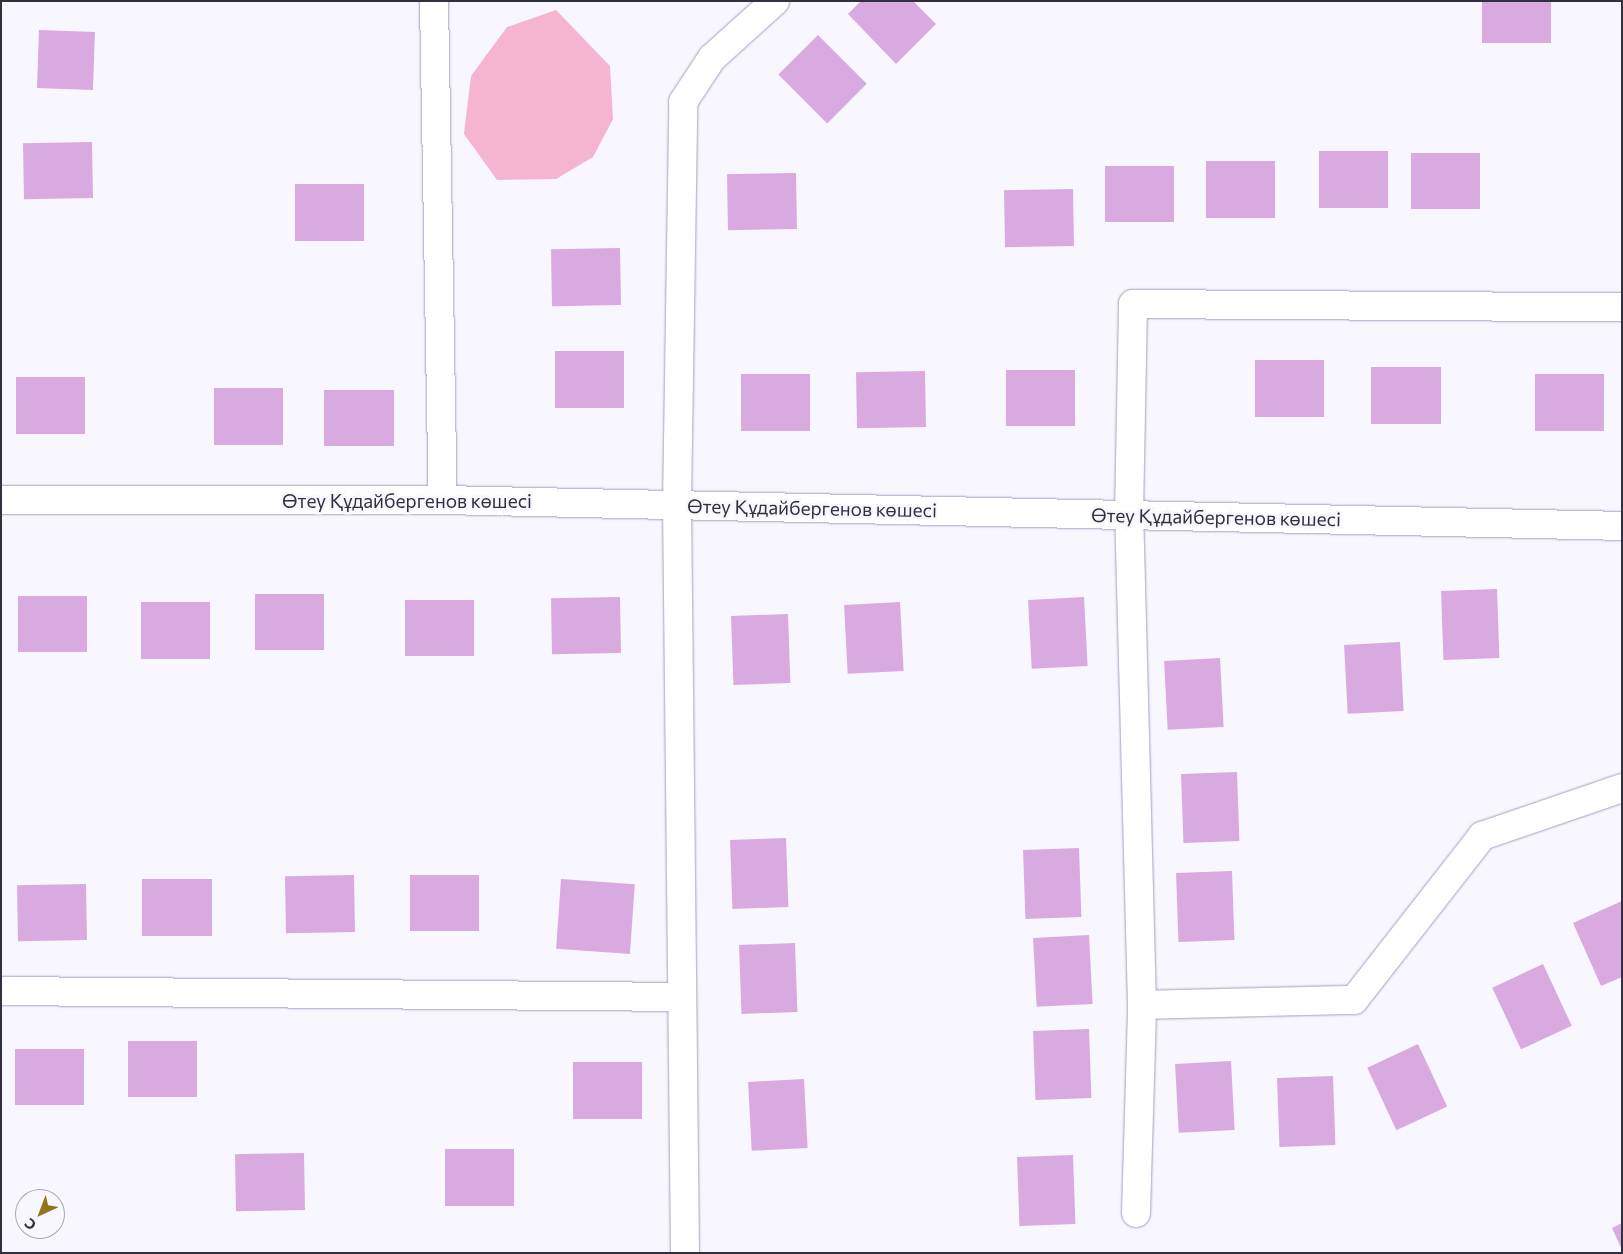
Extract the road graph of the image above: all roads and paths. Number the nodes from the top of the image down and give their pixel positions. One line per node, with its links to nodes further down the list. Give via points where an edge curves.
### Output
1 (434, 1): 5 (street)
2 (775, 1): 6 (street, via 712,58 684,102)
3 (1622, 307): 7 (street, via 1133,304)
4 (1, 500): 5 (street, Өтеу Құдайбергенов көшесі)
5 (443, 500): 6 (street, Өтеу Құдайбергенов көшесі)
6 (677, 505): 7 (street, Өтеу Құдайбергенов көшесі); 11 (street)
7 (1129, 515): 8 (street, Өтеу Құдайбергенов көшесі); 12 (street)
8 (1622, 526)
9 (1622, 788): 12 (street, via 1482,836 1354,1000)
10 (1, 991): 11 (street)
11 (682, 998): 14 (street)
12 (1142, 1005): 13 (street)
13 (1136, 1213)
14 (685, 1253)

